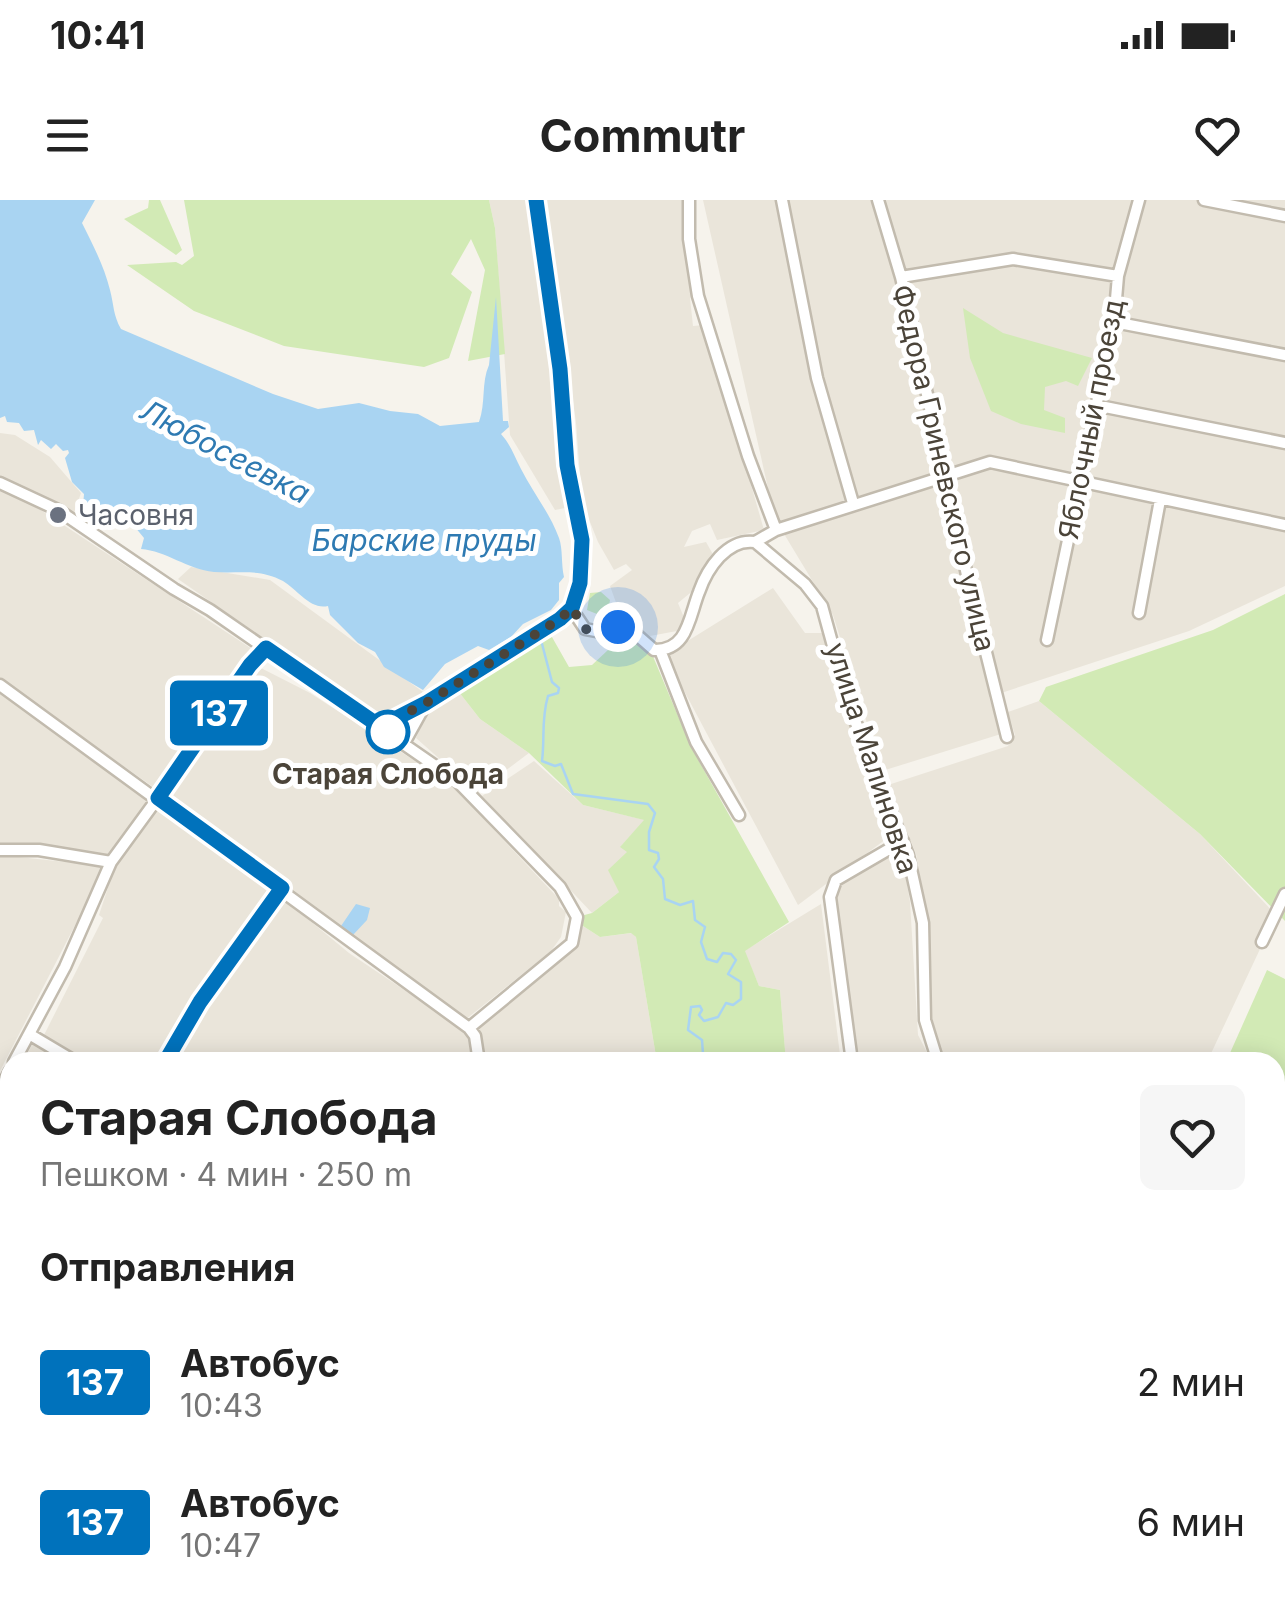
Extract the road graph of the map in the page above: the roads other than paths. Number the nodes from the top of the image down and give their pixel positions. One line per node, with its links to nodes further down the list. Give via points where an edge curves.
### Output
1 (536, 200): 22 (street, via 582,540)
2 (689, 200): 20 (street, via 698,296)
3 (782, 200): 18 (street, via 817,378)
4 (878, 200): 9 (street, Федора Гриневского улица)
5 (1139, 200): 8 (street, Яблочный проезд)
6 (1204, 200): 7 (street)
7 (1285, 216)
8 (1118, 276): 9 (street, via 1013,259); 10 (street, Яблочный проезд)
9 (901, 277): 14 (street, Федора Гриневского улица)
10 (1114, 322): 11 (street); 12 (street, Яблочный проезд)
11 (1285, 356)
12 (1096, 405): 13 (street); 15 (street, Яблочный проезд)
13 (1285, 442)
14 (944, 479): 15 (street, via 990,462); 18 (street); 30 (street, Федора Гриневского улица)
15 (1080, 482): 17 (street); 24 (street, Яблочный проезд)
16 (0, 483): 25 (street, via 58,510)
17 (1160, 500): 19 (street); 23 (street)
18 (853, 503): 20 (street)
19 (1285, 526)
20 (776, 530): 21 (street)
21 (755, 542): 26 (street, via 724,551 699,590 679,642); 34 (street, улица Малиновка, via 822,606 850,708)
22 (572, 608): 26 (street, via 585,629 629,628); 28 (street)
23 (1139, 613)
24 (1047, 640)
25 (266, 648): 29 (street); 32 (street)
26 (660, 650): 33 (street, via 696,742)
27 (0, 684): 32 (street)
28 (426, 703): 29 (street); 31 (street)
29 (388, 727): 31 (street)
30 (1007, 737)
31 (404, 743): 40 (street, via 457,781 560,888 578,917 572,943)
32 (158, 798): 36 (street); 37 (street)
33 (739, 815)
34 (903, 841): 46 (street, via 836,880 830,897); 47 (street, улица Малиновка, via 923,922 925,1020)
35 (0, 850): 36 (street)
36 (111, 862): 41 (street)
37 (282, 888): 40 (street); 44 (street)
38 (1285, 894): 39 (street)
39 (1262, 942)
40 (469, 1028): 45 (street)
41 (29, 1034): 42 (street); 43 (street)
42 (19, 1052)
43 (59, 1052)
44 (171, 1052)
45 (477, 1052)
46 (851, 1052)
47 (935, 1052)

